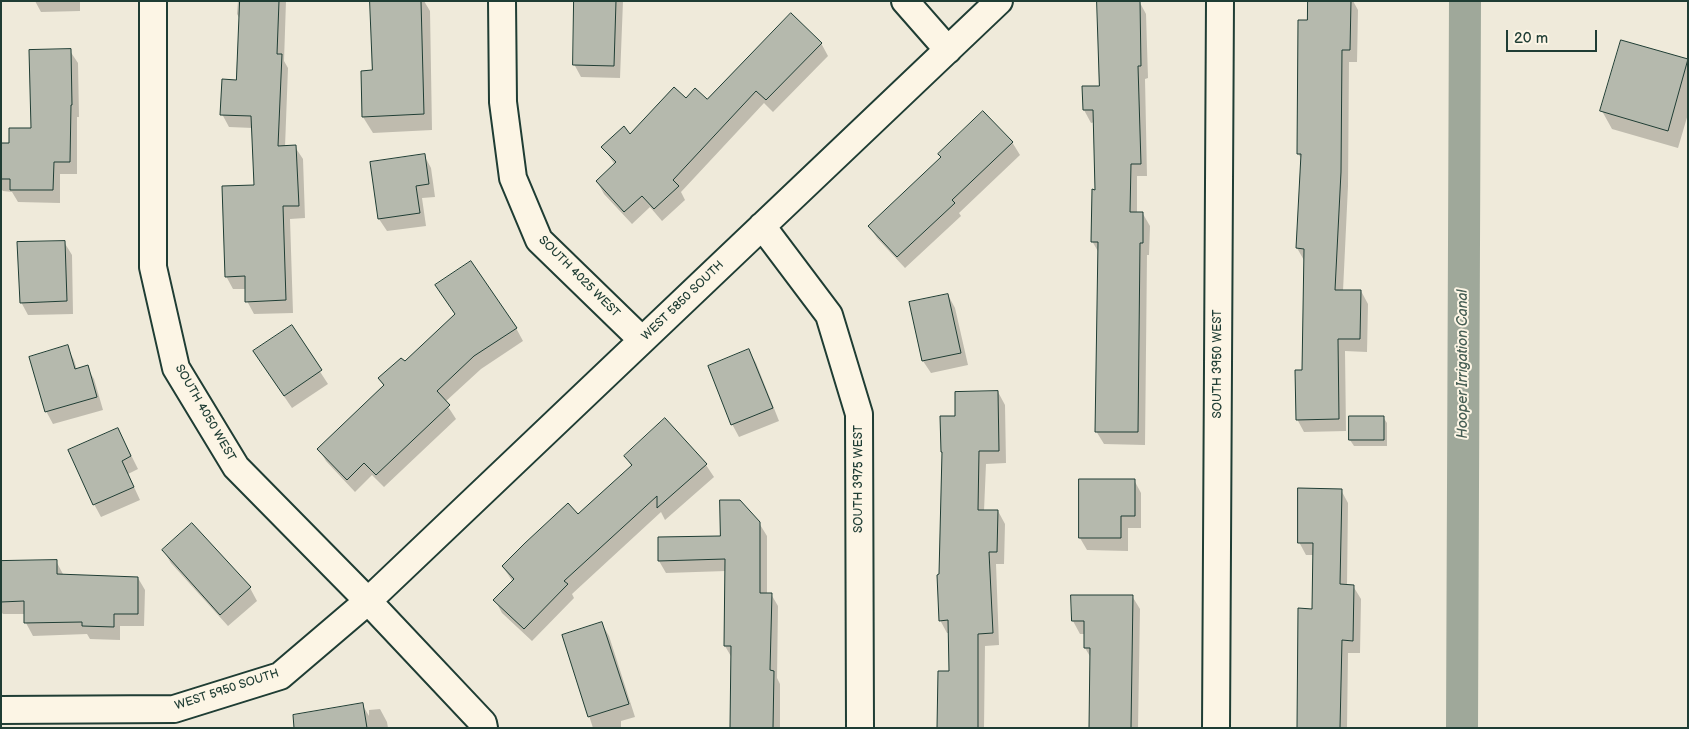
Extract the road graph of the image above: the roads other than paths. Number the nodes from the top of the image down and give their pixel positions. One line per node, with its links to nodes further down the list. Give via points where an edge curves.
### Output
1 (153, 1): 9 (street, SOUTH 4050 WEST, via 153,267 176,368 236,467)
2 (502, 1): 8 (street, SOUTH 4025 WEST, via 503,102 513,178 539,240)
3 (905, 1): 6 (street)
4 (999, 1): 6 (street, WEST 5850 SOUTH)
5 (1220, 1): 13 (street, SOUTH 3950 WEST)
6 (948, 50): 7 (street, WEST 5850 SOUTH)
7 (762, 226): 8 (street, WEST 5850 SOUTH); 12 (street, SOUTH 3975 WEST, via 829,316 858,414)
8 (642, 340): 9 (street, WEST 5850 SOUTH)
9 (368, 602): 10 (street, WEST 5950 SOUTH, via 280,676 174,709); 11 (street, SOUTH 4050 WEST, via 483,723)
10 (1, 710)
11 (484, 728)
12 (860, 728)
13 (1216, 728)

